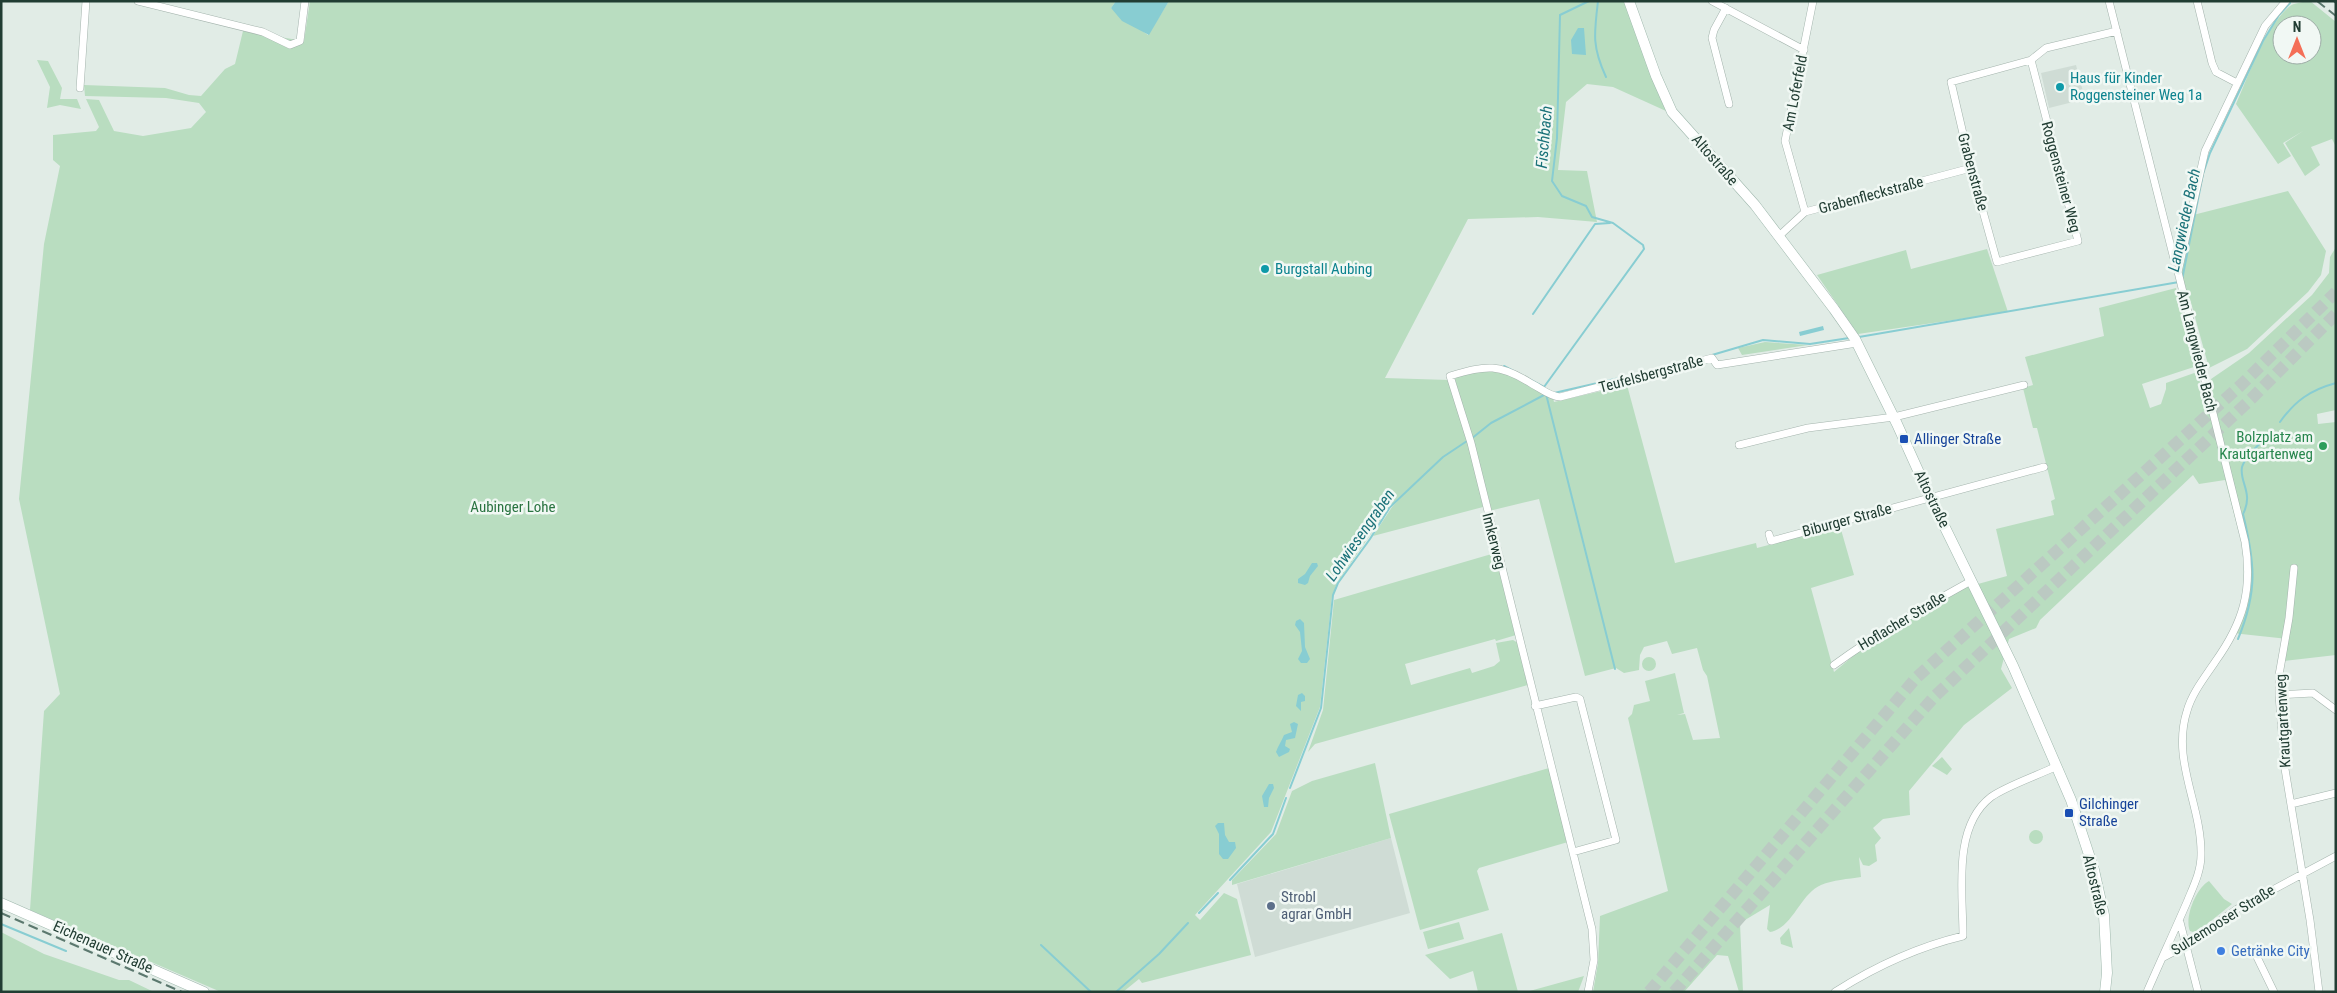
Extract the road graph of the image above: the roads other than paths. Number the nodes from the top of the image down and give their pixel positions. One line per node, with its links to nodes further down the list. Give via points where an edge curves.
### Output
1 (86, 1): 15 (street)
2 (138, 1): 3 (street, via 263,32 290,45 300,41)
3 (305, 1)
4 (1629, 1): 19 (main road, Altostraße, via 1672,112)
5 (1712, 1): 10 (street)
6 (1813, 1): 12 (street, Am Loferfeld)
7 (2109, 1): 11 (street)
8 (2197, 1): 14 (street, via 2216,72)
9 (2286, 1): 14 (street, Am Langwieder Bach, via 2265,26)
10 (1726, 8): 12 (street); 16 (street, via 1712,38)
11 (2117, 31): 13 (street, via 2046,48); 21 (street, via 2174,259)
12 (1804, 50): 18 (street, Am Loferfeld, via 1785,141)
13 (2031, 60): 17 (street, Grabenstraße, via 1951,82); 20 (street, Roggensteiner Weg, via 2078,241)
14 (2237, 83): 21 (street, Am Langwieder Bach, via 2201,164)
15 (80, 88)
16 (1729, 104)
17 (1971, 168): 18 (street, Grabenfleckstraße); 20 (street, Grabenstraße)
18 (1805, 212): 19 (street, Grabenfleckstraße)
19 (1779, 236): 22 (main road, Altostraße)
20 (1997, 262)
21 (2179, 264): 43 (street, Am Langwieder Bach, via 2179,282 2245,542 2249,576 2246,598 2232,638 2201,682 2187,709 2181,736 2183,766 2196,814 2202,856 2201,868)
22 (1854, 339): 23 (street, Teufelsbergstraße, via 1717,365 1712,358 1560,397 1551,396 1514,372 1496,367); 25 (main road, Altostraße)
23 (1450, 376): 34 (street, Imkerweg, via 1470,441)
24 (2024, 385): 25 (street)
25 (1894, 417): 26 (street, via 1808,428); 28 (main road, Altostraße)
26 (1739, 445)
27 (2044, 467): 28 (street)
28 (1930, 497): 29 (street, Biburger Straße, via 1771,541); 31 (main road, Altostraße)
29 (1769, 534)
30 (2294, 568): 33 (street, Krautgartenweg)
31 (1971, 580): 32 (street, Hoflacher Straße, via 1869,639); 36 (main road, Altostraße)
32 (1834, 665)
33 (2279, 695): 35 (street, via 2313,692); 38 (street, Krautgartenweg)
34 (1535, 706): 39 (street, Imkerweg); 39 (street, via 1580,698 1598,764 1616,840)
35 (2336, 710)
36 (2058, 766): 49 (street, via 1991,797 1971,822 1964,854 1963,936 1914,950 1877,966); 50 (main road, Altostraße, via 2099,893 2106,942)
37 (2336, 793): 38 (street)
38 (2291, 804): 41 (street, Krautgartenweg)
39 (1572, 852): 48 (street, Imkerweg, via 1594,944)
40 (2336, 856): 41 (street, Sulzemooser Straße)
41 (2302, 873): 44 (street, Sulzemooser Straße, via 2237,909); 54 (street, Krautgartenweg)
42 (1, 903): 47 (main road, Eichenauer Straße)
43 (2180, 920): 44 (street); 46 (street, Am Langwieder Bach)
44 (2187, 945): 46 (street, Sulzemooser Straße); 52 (street)
45 (2256, 955): 53 (street)
46 (2164, 957): 51 (street, Am Langwieder Bach)
47 (204, 992)
48 (1588, 992)
49 (1835, 992)
50 (2105, 992)
51 (2147, 992)
52 (2198, 992)
53 (2274, 992)
54 (2319, 992)

